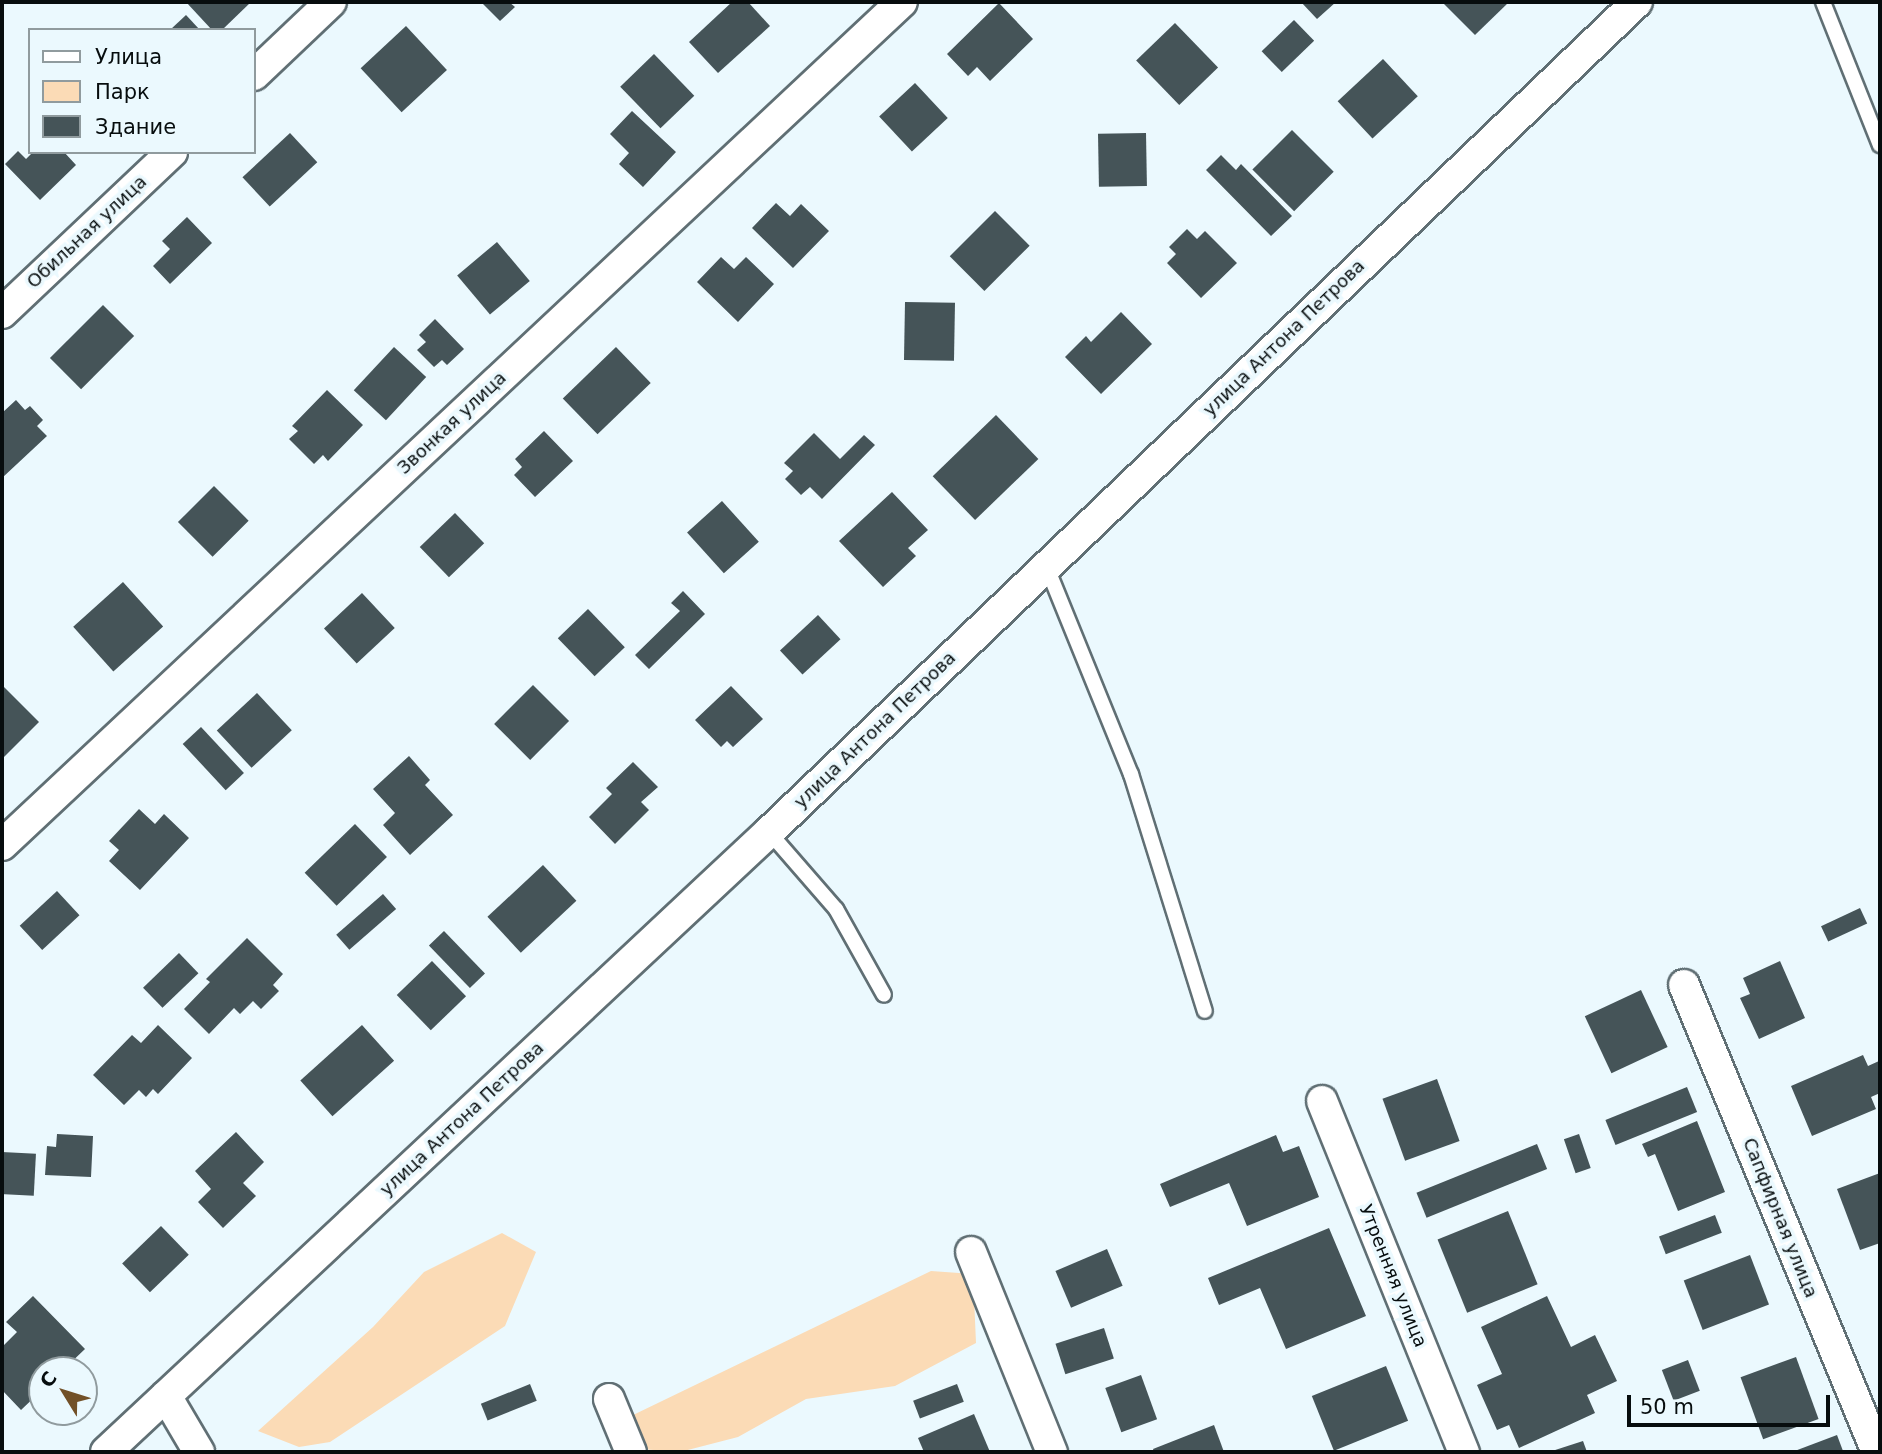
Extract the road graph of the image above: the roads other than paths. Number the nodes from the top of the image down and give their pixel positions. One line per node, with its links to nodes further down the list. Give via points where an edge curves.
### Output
1 (331, 2): 5 (street)
2 (902, 2): 11 (street, Звонкая улица)
3 (1637, 2): 9 (street, улица Антона Петрова)
4 (1823, 2): 6 (lane)
5 (256, 73)
6 (1880, 145)
7 (170, 154): 8 (street, Обильная улица)
8 (2, 313)
9 (1046, 565): 10 (street, улица Антона Петрова); 14 (lane, via 1131,774)
10 (769, 832): 13 (lane, via 836,909); 17 (street, улица Антона Петрова)
11 (2, 845)
12 (1684, 985): 24 (street, Сапфирная улица)
13 (884, 995)
14 (1205, 1011)
15 (1322, 1101): 23 (street, Утренняя улица)
16 (971, 1252): 22 (street)
17 (166, 1396): 19 (street, улица Антона Петрова); 20 (street)
18 (609, 1399): 21 (street)
19 (106, 1452)
20 (199, 1452)
21 (631, 1452)
22 (1052, 1452)
23 (1464, 1452)
24 (1877, 1452)

